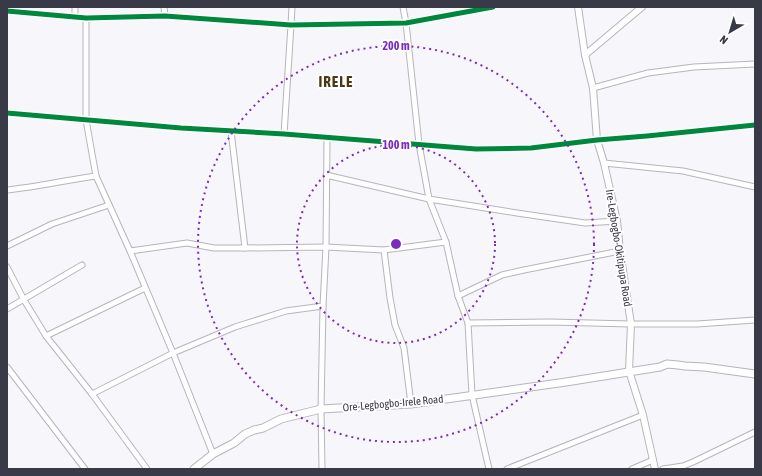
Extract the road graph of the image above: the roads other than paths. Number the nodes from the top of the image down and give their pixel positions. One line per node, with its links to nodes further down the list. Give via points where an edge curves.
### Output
1 (75, 7): 10 (street)
2 (164, 7): 9 (street)
3 (292, 7): 13 (street)
4 (403, 7): 12 (street)
5 (493, 7): 12 (street)
6 (578, 7): 14 (street, Ire-Legbogbo-Okitipupa Road)
7 (642, 7): 14 (street)
8 (7, 12): 10 (street)
9 (164, 16): 11 (street); 13 (street)
10 (75, 17): 11 (street)
11 (86, 18): 18 (street)
12 (406, 23): 13 (street); 24 (street)
13 (291, 25): 21 (street)
14 (584, 55): 16 (street, Ire-Legbogbo-Okitipupa Road)
15 (755, 64): 16 (street, via 694,67 648,73)
16 (593, 88): 23 (street, Ire-Legbogbo-Okitipupa Road)
17 (7, 113): 18 (street)
18 (86, 120): 20 (street); 27 (street)
19 (755, 125): 23 (street)
20 (231, 131): 21 (street); 36 (street)
21 (284, 134): 22 (street)
22 (327, 138): 24 (street); 26 (street)
23 (597, 140): 24 (street, via 531,148 476,149); 25 (street, Ire-Legbogbo-Okitipupa Road)
24 (419, 144): 30 (street)
25 (604, 164): 28 (street, via 683,171); 32 (street, Ire-Legbogbo-Okitipupa Road)
26 (326, 175): 30 (street); 35 (street)
27 (96, 176): 29 (street); 31 (street)
28 (755, 187)
29 (7, 190)
30 (429, 199): 32 (street, via 585,223); 33 (street)
31 (109, 206): 34 (street, via 52,224); 38 (street)
32 (617, 221): 39 (street, Ire-Legbogbo-Okitipupa Road)
33 (446, 242): 37 (street); 43 (street)
34 (7, 246)
35 (326, 247): 36 (street); 37 (street); 45 (street)
36 (246, 248): 38 (street, via 214,248 187,243)
37 (384, 250): 57 (street, via 395,325 404,348)
38 (130, 251): 42 (street)
39 (620, 251): 43 (street, via 502,275); 49 (street, Ire-Legbogbo-Okitipupa Road)
40 (82, 265): 44 (street)
41 (7, 267): 44 (street)
42 (145, 288): 50 (street); 51 (street)
43 (458, 296): 48 (street)
44 (24, 300): 46 (street); 50 (street)
45 (323, 306): 51 (street, via 286,311 235,327); 58 (street)
46 (7, 309)
47 (755, 320): 49 (street, via 697,324)
48 (468, 323): 49 (street); 56 (street)
49 (631, 324): 53 (street, Ire-Legbogbo-Okitipupa Road)
50 (46, 336): 55 (street)
51 (173, 353): 55 (street); 61 (street)
52 (7, 366): 63 (street)
53 (629, 372): 54 (main road, Ore-Legbogbo-Irele Road, via 668,364); 56 (main road, Ore-Legbogbo-Irele Road); 59 (street)
54 (755, 374)
55 (92, 394): 64 (street)
56 (472, 395): 57 (main road, Ore-Legbogbo-Irele Road); 67 (street)
57 (411, 404): 58 (main road, Ore-Legbogbo-Irele Road)
58 (321, 409): 61 (main road, Ore-Legbogbo-Irele Road, via 281,419 254,430); 66 (street)
59 (643, 415): 62 (street); 68 (street)
60 (755, 432): 71 (street, via 693,462)
61 (213, 454): 65 (main road, Ore-Legbogbo-Irele Road)
62 (653, 460): 69 (street); 70 (street)
63 (85, 469)
64 (147, 469)
65 (194, 469)
66 (322, 469)
67 (489, 469)
68 (506, 469)
69 (632, 469)
70 (655, 469)
71 (663, 469)

